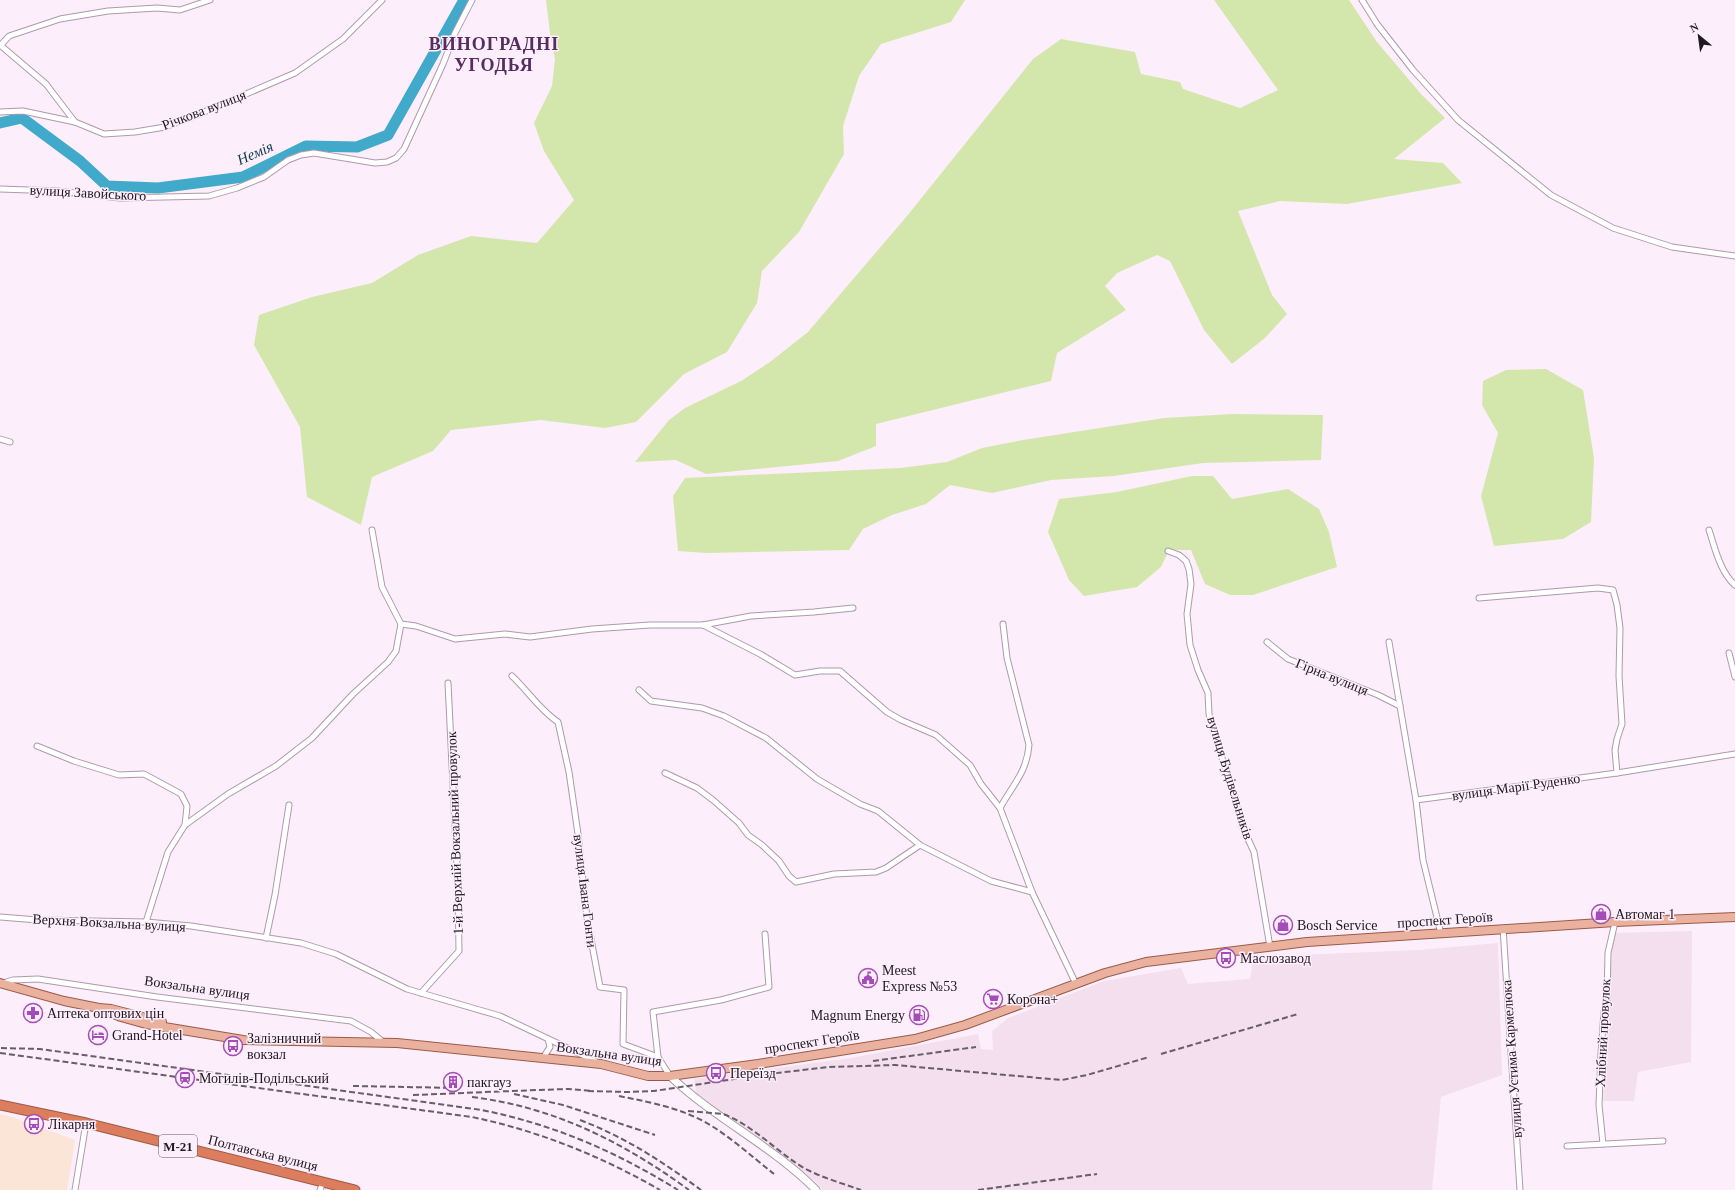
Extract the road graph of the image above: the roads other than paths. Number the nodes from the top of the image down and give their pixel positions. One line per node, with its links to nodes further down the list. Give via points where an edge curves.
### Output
1 (210, 0): 5 (street, via 180,10 157,8 115,11 60,19 9,36)
2 (382, 0): 7 (street, Річкова вулиця, via 343,39 295,73 197,115 165,127 104,134)
3 (472, 0): 8 (street, вулиця Завойського, via 404,149 396,158 387,162 375,163 314,153 301,155 288,160 264,177 209,196 120,198 57,191)
4 (1362, 0): 9 (street, via 1377,24 1413,70 1458,120 1551,195 1613,228 1672,247)
5 (1, 45): 7 (street, via 46,84)
6 (0, 112): 7 (street, Річкова вулиця, via 22,111)
7 (75, 122)
8 (0, 189)
9 (1735, 256)
10 (0, 438): 11 (street)
11 (10, 442)
12 (372, 530): 18 (street, via 382,587)
13 (1709, 530): 15 (street, via 1728,578)
14 (1168, 551): 47 (street, вулиця Будівельників, via 1179,555 1186,561 1189,569 1187,614 1190,645 1208,693 1212,727 1242,826 1254,852)
15 (1735, 585)
16 (1479, 598): 32 (street, via 1598,588 1613,590 1620,628 1622,724 1615,750)
17 (853, 608): 20 (street, via 751,616)
18 (401, 624): 20 (street, via 455,638 505,634 530,637 592,629); 36 (street, via 396,651 388,662 353,694 312,738 276,766 228,794)
19 (1003, 624): 35 (street, via 1007,658 1029,745 1028,758 1021,776)
20 (702, 625): 35 (street, via 795,675 840,671 887,712 936,735 970,765)
21 (1267, 642): 28 (street, Гірна вулиця, via 1288,659)
22 (1389, 642): 28 (street)
23 (1729, 653): 25 (street)
24 (512, 676): 53 (street, вулиця Івана Гонти, via 548,715 558,722 569,772 587,918 600,987 624,990 622,1044)
25 (1735, 677)
26 (448, 683): 50 (street, 1-й Верхній Вокзальний провулок, via 459,951)
27 (639, 690): 37 (street, via 651,701 702,708 724,716 766,738 817,779 860,804 878,811)
28 (1400, 706): 33 (street)
29 (37, 746): 36 (street, via 119,776 144,774 182,794 187,806)
30 (1735, 754): 32 (street, вулиця Марії Руденко)
31 (665, 773): 37 (street, via 697,788 713,800 779,861 796,882 834,874 876,872)
32 (1617, 774): 33 (street, вулиця Марії Руденко)
33 (1416, 800): 45 (street, via 1423,860)
34 (289, 805): 46 (street)
35 (1000, 808): 38 (street)
36 (185, 825): 41 (street, via 168,852)
37 (920, 845): 38 (street, via 991,881)
38 (1032, 892): 49 (street)
39 (0, 917): 41 (street, Верхня Вокзальна вулиця)
40 (1735, 917): 42 (main road, проспект Героїв)
41 (146, 922): 46 (street, Верхня Вокзальна вулиця)
42 (1615, 922): 43 (main road, проспект Героїв); 60 (street, Хлібний провулок, via 1608,953 1607,1000 1601,1053 1599,1105)
43 (1503, 928): 45 (main road, проспект Героїв); 66 (street, вулиця Устима Кармелюка)
44 (766, 934): 53 (street, via 769,987 721,1000 653,1012)
45 (1441, 934): 47 (main road, проспект Героїв, via 1307,942)
46 (266, 938): 50 (street, Верхня Вокзальна вулиця, via 301,943 336,954 407,989)
47 (1270, 947): 49 (main road, проспект Героїв, via 1146,962 1104,973)
48 (1, 983): 52 (main road, Вокзальна вулиця, via 99,1008 146,1024 184,1031 243,1040); 52 (street, Вокзальна вулиця, via 38,978 157,997 351,1021)
49 (1076, 984): 56 (main road, проспект Героїв, via 965,1025 915,1039)
50 (421, 993): 51 (street, Верхня Вокзальна вулиця, via 500,1016)
51 (548, 1039): 54 (street, via 550,1047); 55 (street, Верхня Вокзальна вулиця)
52 (383, 1042): 54 (main road, Вокзальна вулиця)
53 (658, 1057): 56 (street)
54 (542, 1058): 55 (main road, Вокзальна вулиця)
55 (601, 1064): 56 (main road, Вокзальна вулиця, via 648,1076)
56 (670, 1076): 65 (main road, Вокзальна вулиця, via 700,1102 806,1179)
57 (0, 1105): 58 (highway, Полтавська вулиця / М-21)
58 (86, 1123): 62 (highway, Полтавська вулиця / М-21); 63 (street)
59 (1663, 1141): 60 (street)
60 (1603, 1144): 61 (street)
61 (1567, 1146)
62 (321, 1186): 64 (highway, Полтавська вулиця / М-21)
63 (75, 1190)
64 (354, 1190)
65 (816, 1190)
66 (1520, 1190)

